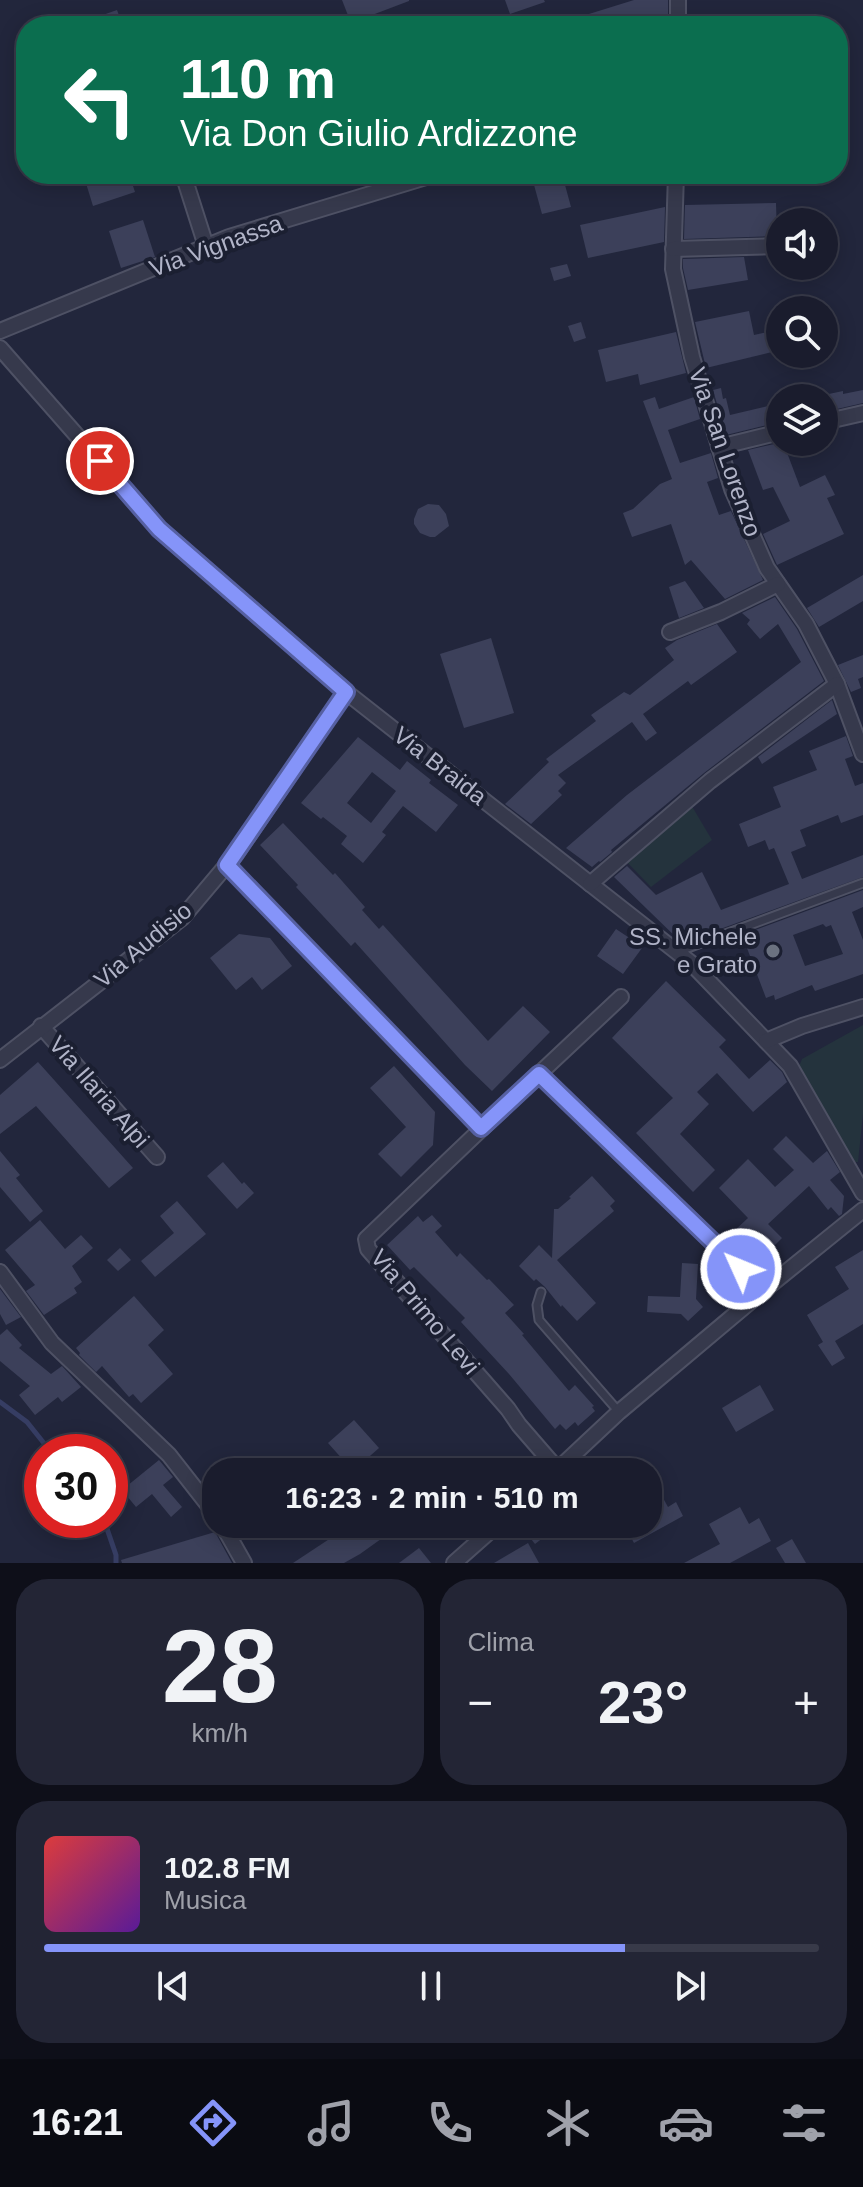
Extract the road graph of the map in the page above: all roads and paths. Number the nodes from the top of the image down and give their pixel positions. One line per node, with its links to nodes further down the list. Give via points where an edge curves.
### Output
1 (186, 184): 4 (street)
2 (403, 184): 4 (street, Via Vignassa)
3 (676, 184): 6 (street, Via San Lorenzo)
4 (206, 246): 7 (street, Via Vignassa)
5 (766, 246): 6 (street)
6 (673, 249): 12 (street, Via San Lorenzo, via 692,357)
7 (0, 331)
8 (0, 348): 16 (street, Via Braida, via 159,529)
9 (863, 413): 10 (street)
10 (838, 419)
11 (766, 435): 12 (street)
12 (719, 447): 13 (street, Via San Lorenzo, via 732,489)
13 (778, 584): 14 (street); 15 (street, Via San Lorenzo)
14 (670, 632)
15 (837, 684): 17 (street, Via San Lorenzo); 20 (street, via 710,781)
16 (346, 692): 18 (street, Via Audisio); 20 (street, Via Braida)
17 (863, 754)
18 (227, 865): 24 (street, Via Audisio, via 182,918); 28 (street)
19 (863, 883): 21 (lane)
20 (590, 884): 21 (street, Via Braida)
21 (677, 952): 25 (street, Via Braida)
22 (621, 997): 27 (street)
23 (863, 1007): 25 (street)
24 (41, 1026): 26 (street, Via Audisio); 29 (street, Via Ilaria Alpi)
25 (766, 1041): 30 (street, Via Braida, via 790,1066)
26 (0, 1060)
27 (539, 1074): 28 (street); 33 (street)
28 (481, 1128): 36 (street, Via Primo Levi, via 366,1239 368,1249)
29 (157, 1157)
30 (863, 1193)
31 (863, 1210): 33 (street)
32 (0, 1272): 38 (street, via 52,1343 169,1455)
33 (764, 1290): 35 (street)
34 (541, 1292): 35 (lane, via 539,1320)
35 (619, 1412): 37 (street)
36 (546, 1458)
37 (570, 1458)
38 (202, 1497)
39 (230, 1538): 41 (street)
40 (482, 1538): 42 (street)
41 (244, 1563)
42 (454, 1563)

